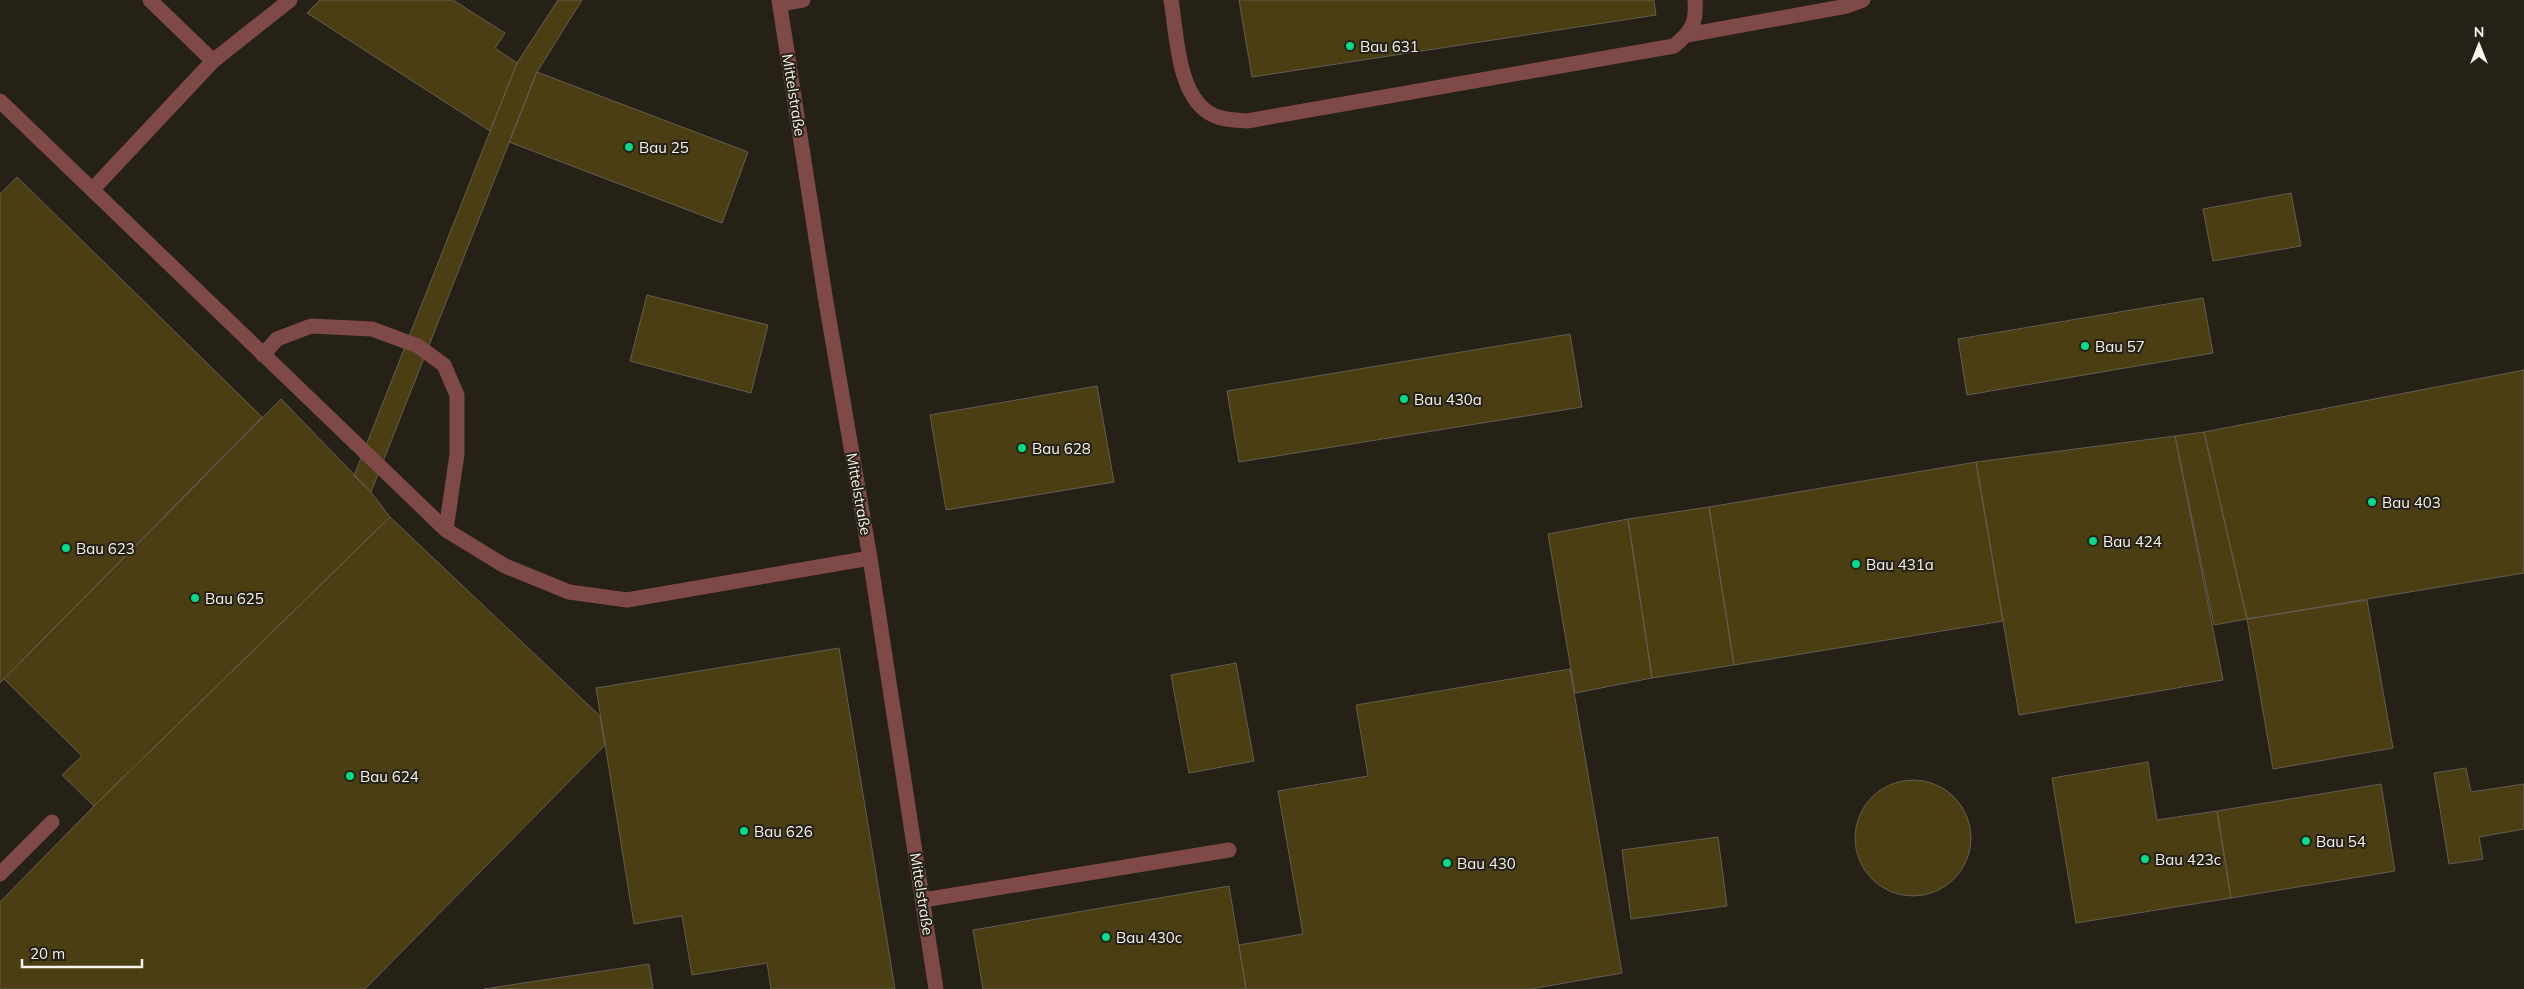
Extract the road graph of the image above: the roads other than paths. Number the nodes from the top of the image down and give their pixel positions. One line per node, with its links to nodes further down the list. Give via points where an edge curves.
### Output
1 (150, 0): 9 (street)
2 (290, 0): 9 (street)
3 (803, 0): 7 (street)
4 (1171, 0): 8 (street, via 1184,80 1196,100 1211,114 1246,121 1674,46)
5 (1695, 0): 8 (street, via 1695,24)
6 (1863, 0): 8 (street, via 1847,6)
7 (780, 2): 14 (street, Mittelstraße, via 825,296)
8 (1687, 35)
9 (213, 61): 11 (street)
10 (0, 101): 11 (street)
11 (92, 190): 12 (street)
12 (263, 355): 13 (street); 13 (street, via 277,339 311,326 372,329 418,346 444,365 457,395 458,454)
13 (446, 530): 14 (street, via 505,566 569,592 627,600)
14 (870, 558): 18 (street, Mittelstraße)
15 (52, 822): 17 (street)
16 (1229, 850): 18 (street)
17 (0, 874)
18 (923, 900): 19 (street, Mittelstraße)
19 (936, 989)

